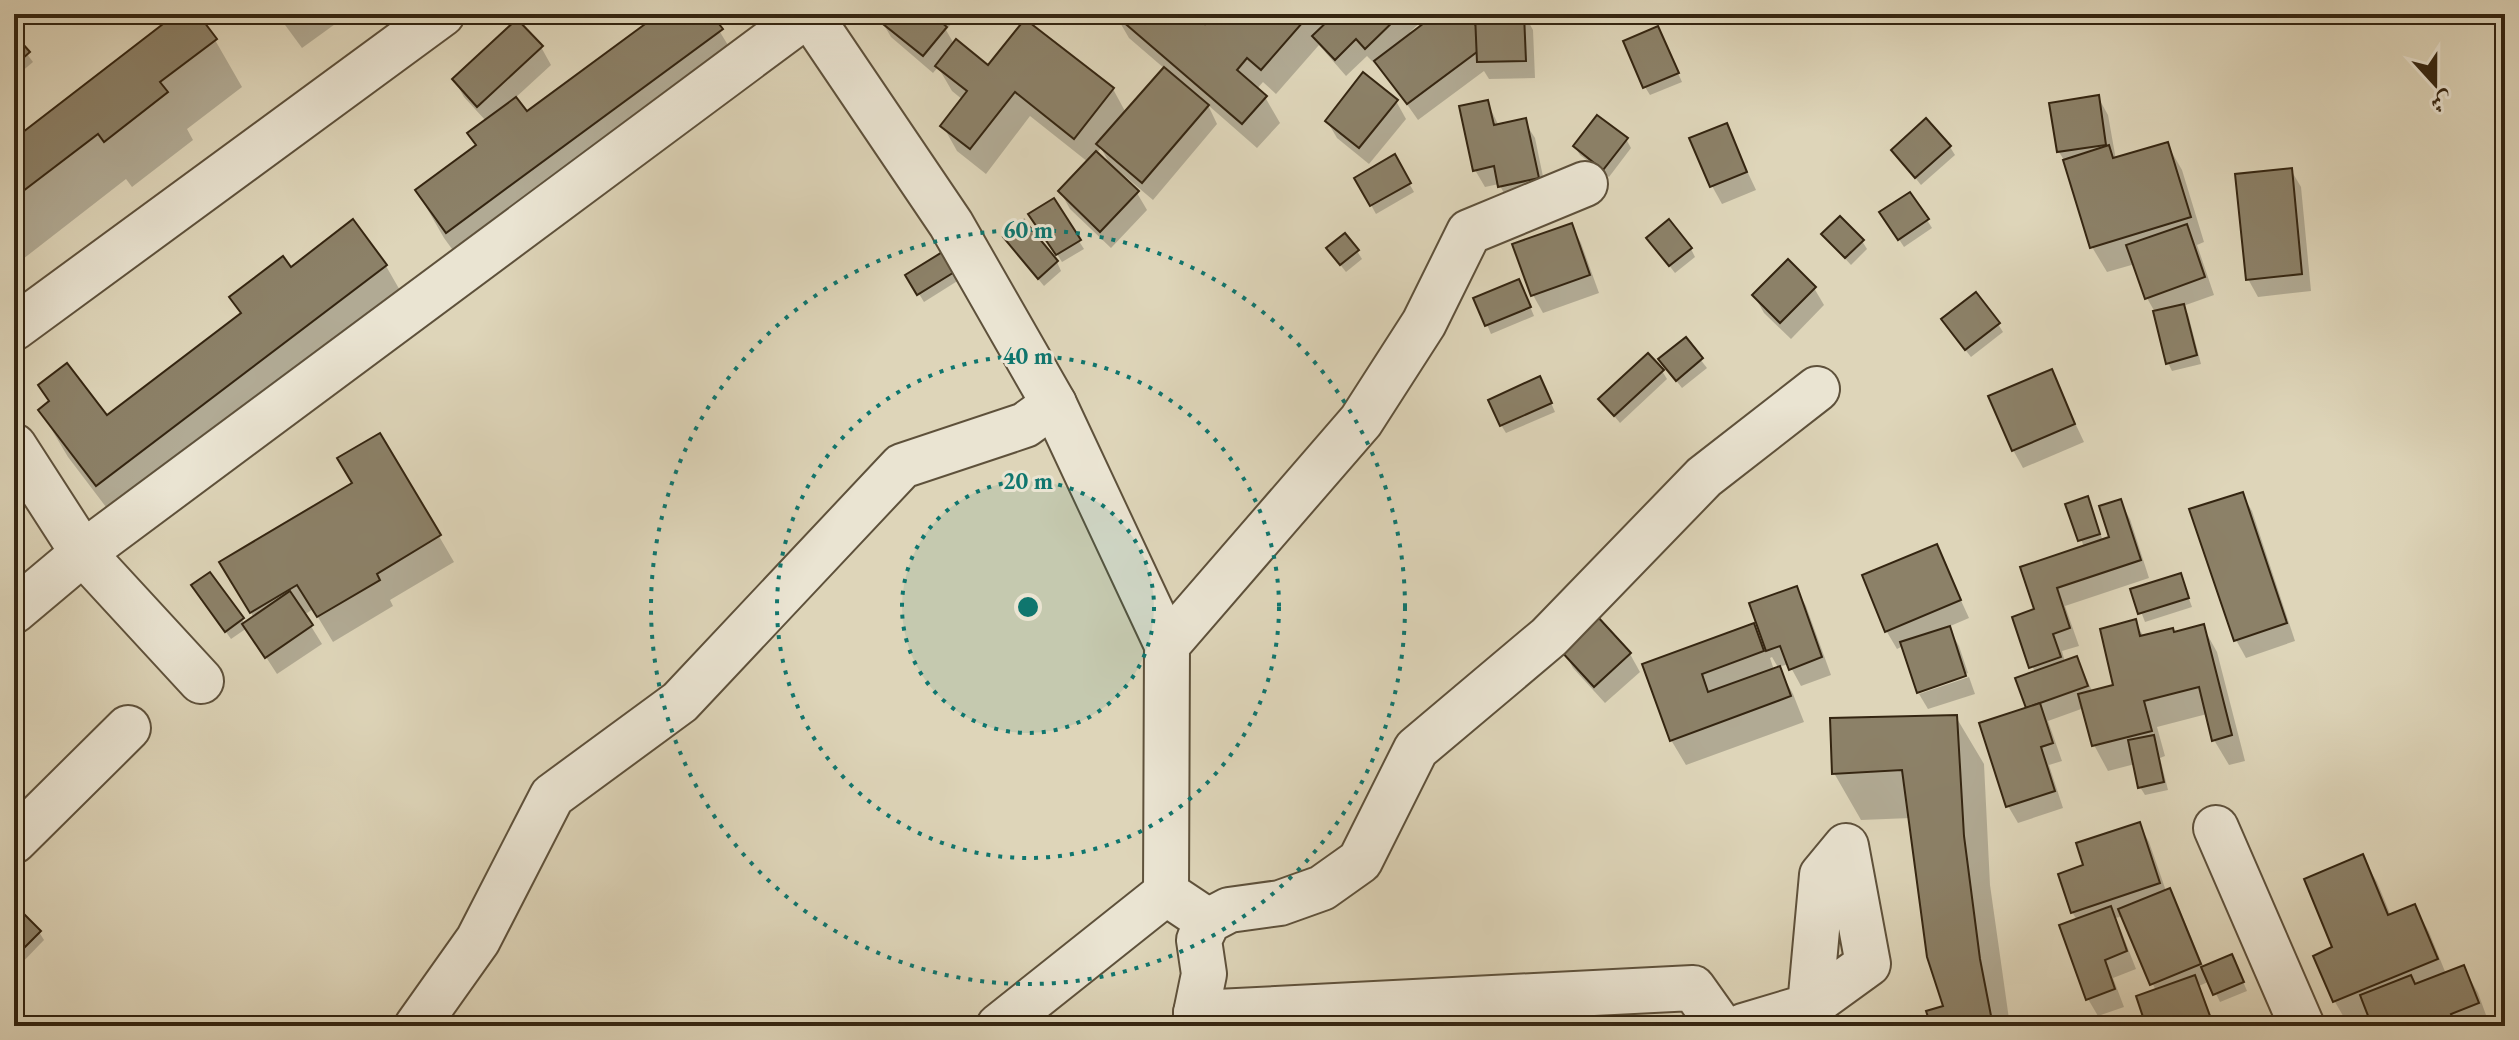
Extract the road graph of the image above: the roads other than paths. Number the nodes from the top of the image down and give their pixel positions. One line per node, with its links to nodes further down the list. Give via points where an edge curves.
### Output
1 (442, 14): 4 (street)
2 (809, 14): 6 (street, via 951,224); 8 (street)
3 (1585, 184): 10 (street, via 1469,232 1424,323 1361,421)
4 (14, 328)
5 (1817, 389): 16 (street, via 1704,477 1549,637 1416,749 1360,861 1322,888 1280,903 1229,910)
6 (1054, 404): 10 (street); 19 (street, via 1025,425 902,466 680,702 552,796 478,940)
7 (14, 446): 8 (street)
8 (83, 553): 9 (street); 11 (street)
9 (14, 611)
10 (1167, 645): 15 (street)
11 (201, 681)
12 (128, 728): 14 (street)
13 (2216, 828): 23 (street)
14 (14, 841)
15 (1166, 893): 16 (street); 20 (street)
16 (1208, 921): 18 (street, via 1199,940 1204,974)
17 (1810, 1006): 22 (street)
18 (1196, 1019): 21 (street, via 1693,988)
19 (417, 1026)
20 (999, 1026)
21 (1720, 1026)
22 (1743, 1026)
23 (2302, 1026)

